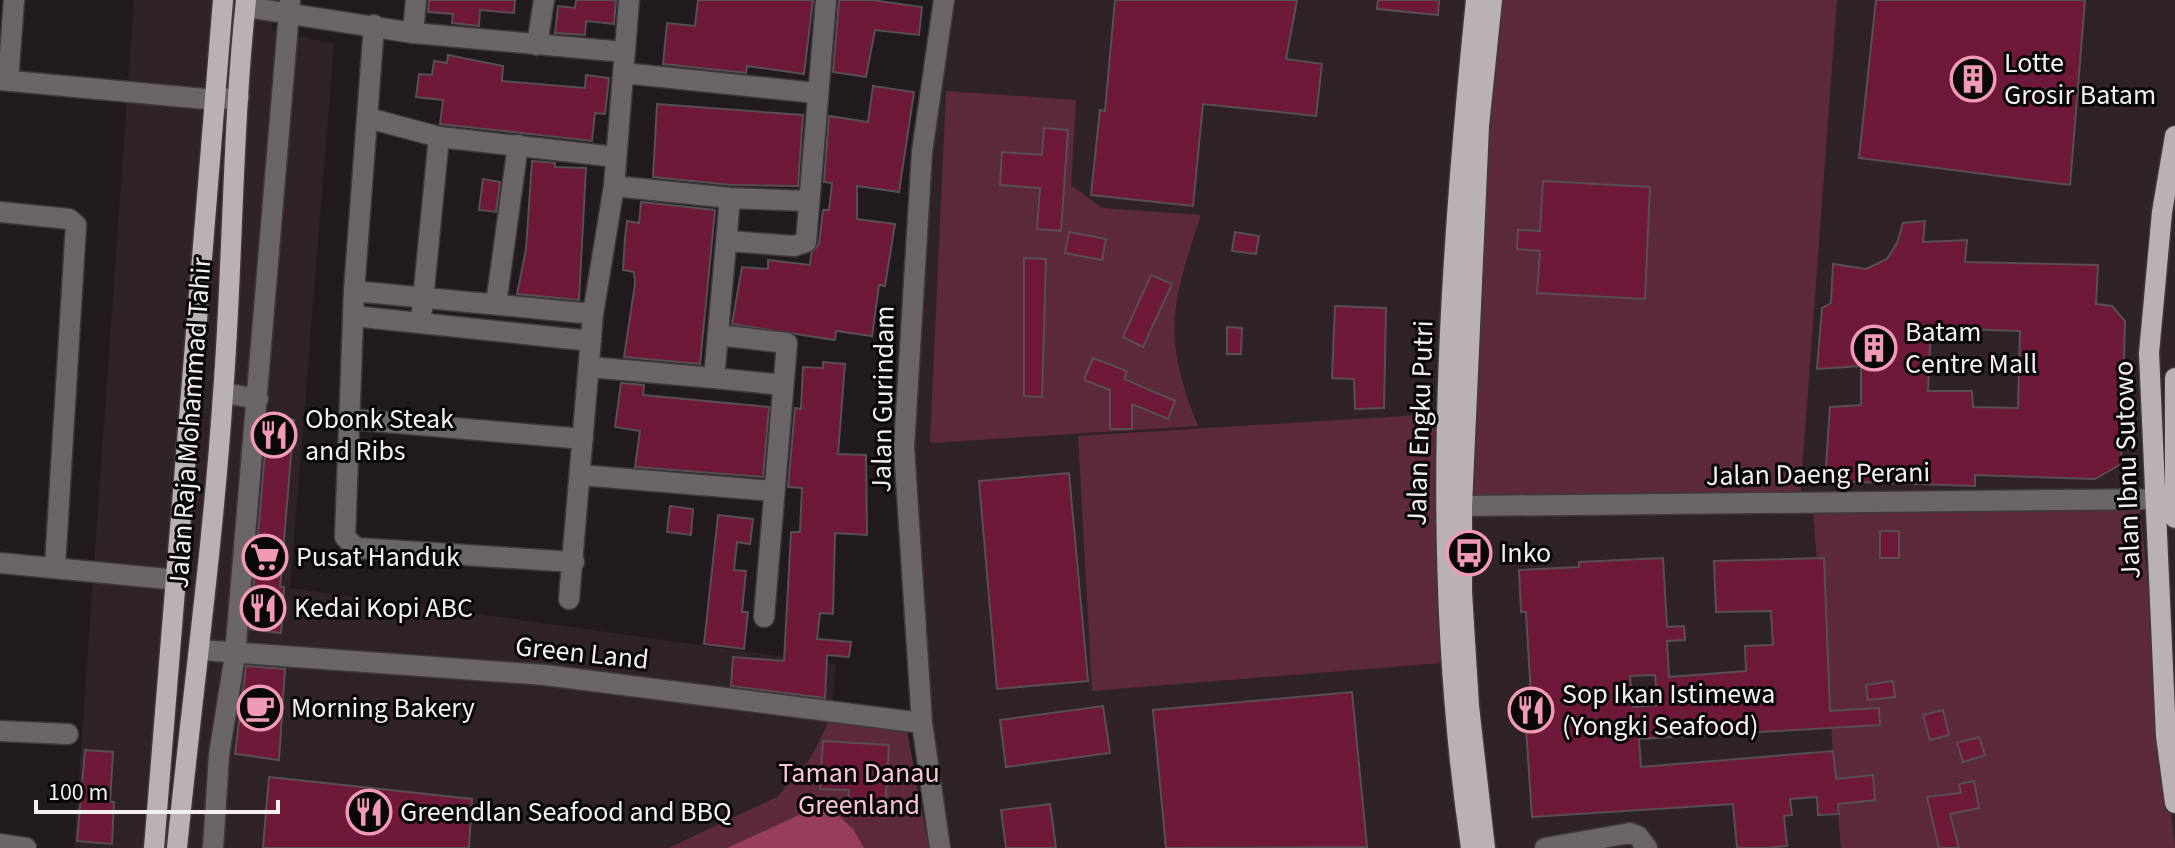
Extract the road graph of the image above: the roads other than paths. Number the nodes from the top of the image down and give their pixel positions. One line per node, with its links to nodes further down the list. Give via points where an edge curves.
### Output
1 (14, 0): 17 (street)
2 (223, 0): 20 (main road, Jalan Raja Mohammad Tahir)
3 (416, 0): 13 (street)
4 (544, 0): 14 (street)
5 (629, 0): 15 (street)
6 (826, 0): 18 (street)
7 (944, 0): 59 (street, Jalan Gurindam, via 922,152 904,447)
8 (1476, 0): 69 (main road, Jalan Engku Putri, via 1463,133 1443,507 1450,664)
9 (1492, 0): 50 (main road, Jalan Engku Putri, via 1479,126)
10 (246, 3): 11 (street); 19 (main road, Jalan Raja Mohammad Tahir)
11 (289, 6): 12 (street); 44 (street)
12 (374, 25): 13 (street); 21 (street)
13 (413, 33): 14 (street)
14 (537, 45): 15 (street)
15 (624, 52): 16 (street)
16 (623, 73): 18 (street); 25 (street)
17 (4, 81): 20 (street)
18 (816, 93): 28 (street)
19 (239, 97): 20 (street); 43 (main road, Jalan Raja Mohammad Tahir)
20 (216, 100): 54 (main road, Jalan Raja Mohammad Tahir)
21 (368, 118): 23 (street); 31 (street)
22 (2175, 136): 49 (main road, Jalan Ibnu Sutowo, via 2149,353)
23 (439, 137): 24 (street); 32 (street)
24 (518, 145): 25 (street); 33 (street)
25 (616, 157): 26 (street)
26 (614, 186): 27 (street); 34 (street)
27 (730, 198): 28 (street); 30 (street)
28 (808, 201): 30 (street, via 805,242 794,246)
29 (0, 212): 53 (street, via 69,219 76,225)
30 (729, 241): 37 (street)
31 (354, 291): 32 (street); 35 (street)
32 (423, 297): 33 (street); 36 (street)
33 (496, 304): 34 (street)
34 (593, 314): 38 (street)
35 (353, 316): 36 (street); 45 (street)
36 (421, 322): 38 (street)
37 (718, 335): 40 (street); 42 (street, via 787,343)
38 (591, 341): 39 (street)
39 (589, 367): 40 (street); 46 (street)
40 (714, 378): 42 (street)
41 (2175, 378): 49 (main road, Jalan Ibnu Sutowo)
42 (783, 385): 48 (street)
43 (224, 393): 44 (street); 57 (main road, Jalan Raja Mohammad Tahir)
44 (258, 399): 58 (street)
45 (350, 419): 46 (street); 51 (street, via 345,530 356,548)
46 (583, 439): 47 (street)
47 (580, 475): 48 (street); 51 (street)
48 (774, 491): 56 (street)
49 (2168, 505): 50 (street, Jalan Daeng Perani); 62 (main road, Jalan Ibnu Sutowo, via 2166,736)
50 (1462, 506): 70 (main road, Jalan Engku Putri, via 1468,692)
51 (574, 562): 55 (street)
52 (0, 563): 53 (street)
53 (55, 566): 54 (street)
54 (178, 580): 65 (main road, Jalan Raja Mohammad Tahir)
55 (569, 599)
56 (764, 617)
57 (201, 650): 58 (street, Green Land); 66 (main road, Jalan Raja Mohammad Tahir)
58 (235, 655): 59 (street, Green Land, via 545,675); 67 (street, via 219,755)
59 (922, 723): 68 (street, Jalan Gurindam)
60 (0, 731): 61 (street)
61 (68, 734)
62 (2175, 803)
63 (0, 844): 64 (street)
64 (26, 848)
65 (154, 848)
66 (177, 848)
67 (213, 848)
68 (940, 848)
69 (1471, 848)
70 (1485, 848)
71 (1545, 848): 72 (street, via 1630,833)
72 (1647, 848)

